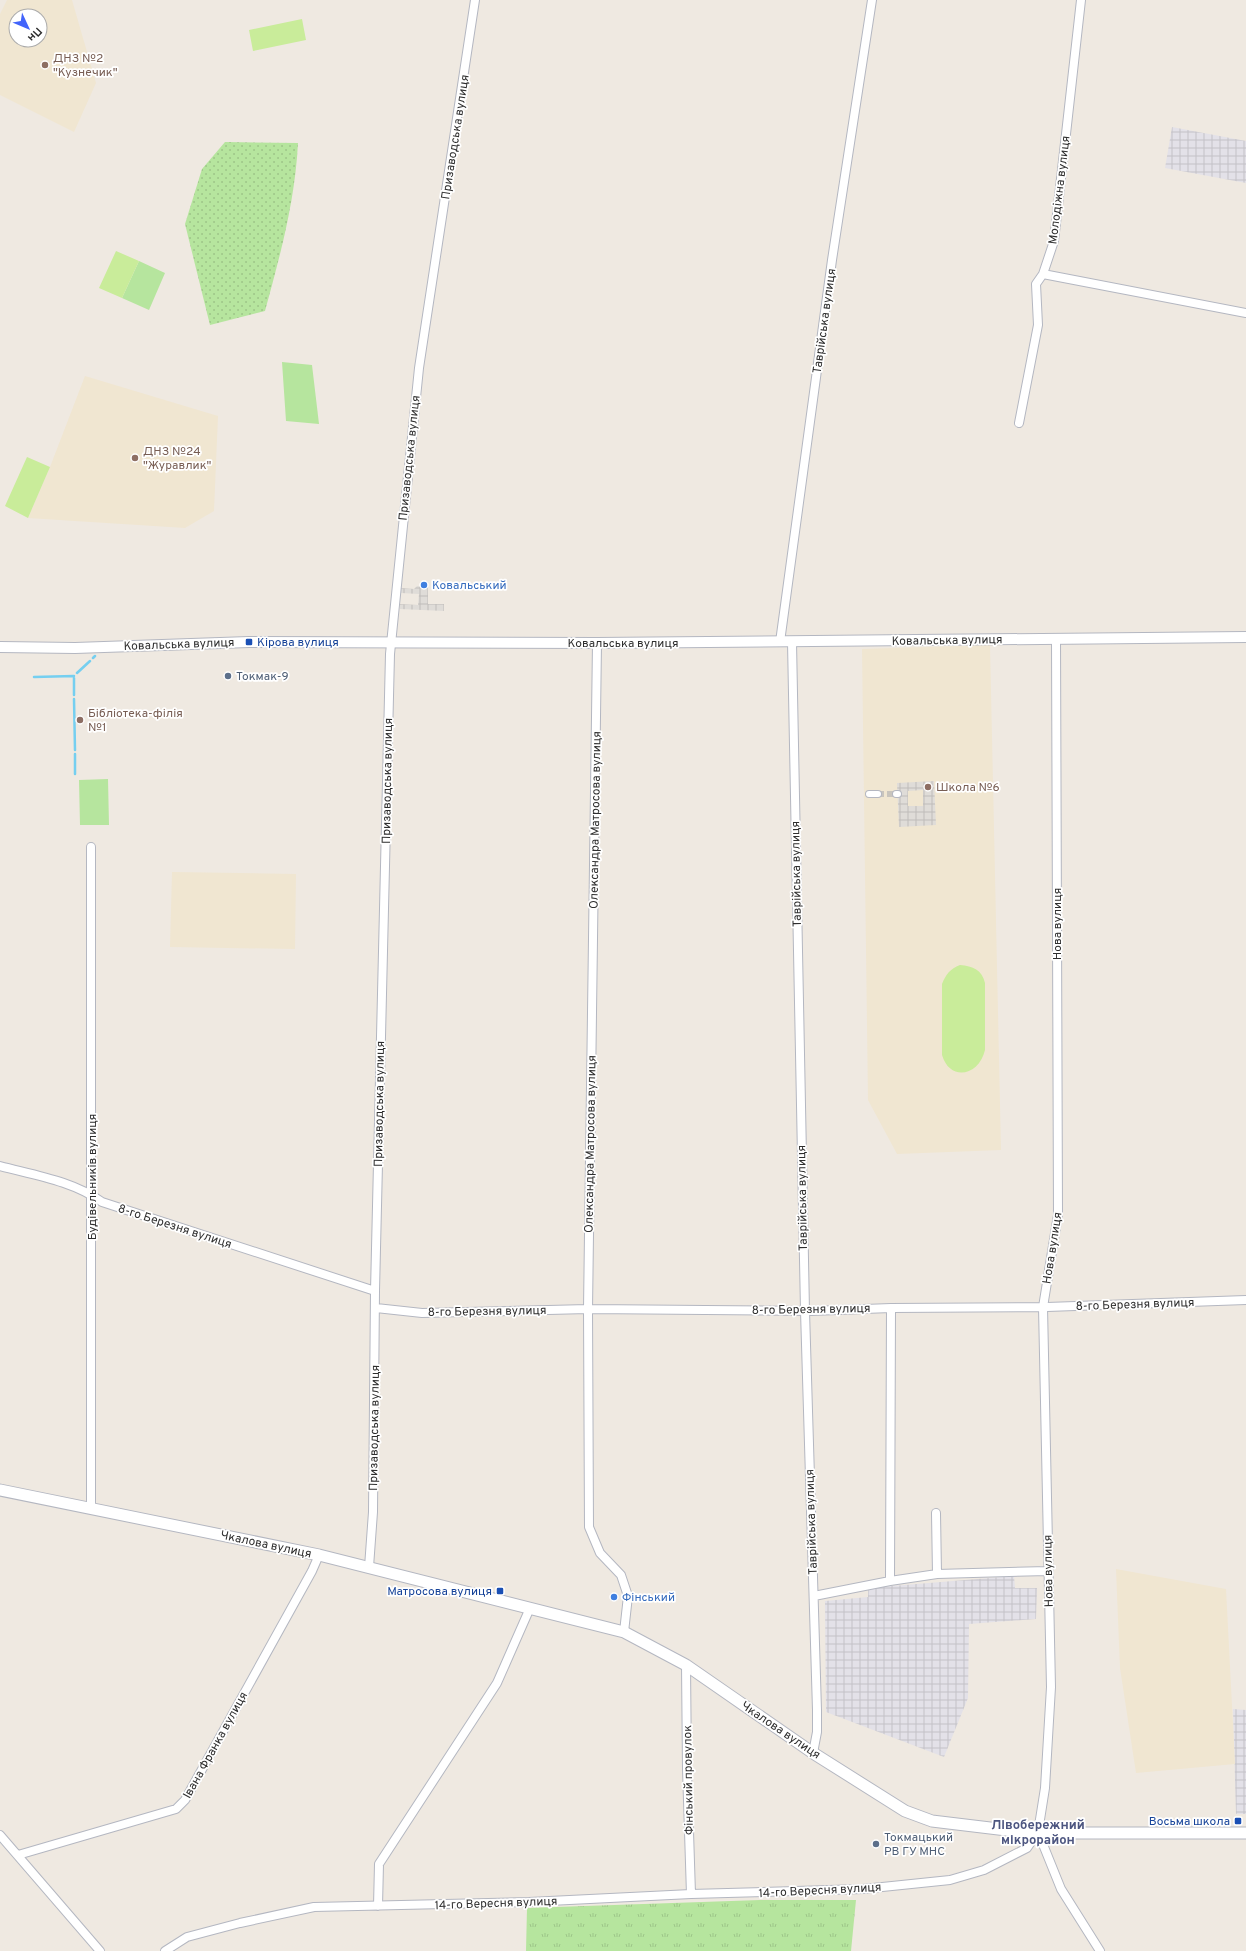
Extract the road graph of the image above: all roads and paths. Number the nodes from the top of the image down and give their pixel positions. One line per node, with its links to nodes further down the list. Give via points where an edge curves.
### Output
1 (475, 0): 12 (street, Призаводська вулиця, via 419,368)
2 (872, 0): 9 (street, Таврійська вулиця)
3 (1081, 0): 4 (street, Молодіжна вулиця, via 1054,241)
4 (1043, 274): 5 (street); 6 (street, Молодіжна вулиця, via 1036,284 1038,325)
5 (1246, 313)
6 (1019, 423)
7 (1246, 637): 8 (street, Ковальська вулиця)
8 (1056, 639): 10 (street, Ковальська вулиця); 21 (street, Нова вулиця, via 1058,1215)
9 (780, 642): 10 (street, Ковальська вулиця); 11 (street, Ковальська вулиця)
10 (792, 642): 25 (street, Таврійська вулиця)
11 (598, 643): 12 (street, Ковальська вулиця); 24 (street, Олександра Матросова вулиця)
12 (391, 644): 13 (street, Ковальська вулиця, via 249,642 75,648); 19 (street, Призаводська вулиця)
13 (0, 647)
14 (869, 794): 15 (street)
15 (878, 794)
16 (91, 847): 18 (street, Будівельників вулиця)
17 (0, 1166): 18 (street, 8-го Березня вулиця)
18 (92, 1194): 19 (street, 8-го Березня вулиця, via 102,1202); 27 (street, Будівельників вулиця)
19 (375, 1291): 22 (street, Призаводська вулиця)
20 (1246, 1300): 21 (street, 8-го Березня вулиця)
21 (1043, 1307): 23 (street, 8-го Березня вулиця); 31 (street, Нова вулиця)
22 (376, 1308): 24 (street, 8-го Березня вулиця, via 422,1313); 30 (street, Призаводська вулиця, via 373,1512)
23 (891, 1308): 25 (street, 8-го Березня вулиця); 33 (street)
24 (588, 1309): 25 (street, 8-го Березня вулиця); 36 (street, Олександра Матросова вулиця, via 589,1527 600,1552 621,1575 628,1596)
25 (805, 1311): 34 (street, Таврійська вулиця)
26 (0, 1490): 27 (main road, Чкалова вулиця)
27 (91, 1507): 29 (main road, Чкалова вулиця)
28 (936, 1513): 32 (street)
29 (319, 1554): 30 (main road, Чкалова вулиця); 43 (street, Івана Франка вулиця, via 185,1800 176,1809)
30 (369, 1566): 35 (main road, Чкалова вулиця)
31 (1048, 1571): 32 (street); 39 (street, Нова вулиця, via 1051,1687 1045,1788)
32 (937, 1574): 33 (street)
33 (890, 1580): 34 (street)
34 (814, 1596): 38 (street, Таврійська вулиця, via 817,1732)
35 (530, 1608): 36 (main road, Чкалова вулиця); 45 (street, via 497,1683 379,1864)
36 (624, 1632): 37 (main road, Чкалова вулиця)
37 (686, 1665): 38 (main road, Чкалова вулиця); 44 (street, Фінський провулок)
38 (813, 1753): 39 (main road, Чкалова вулиця, via 905,1811 932,1821 969,1827)
39 (1038, 1832): 40 (main road); 44 (street, 14-го Вересня вулиця, via 1027,1848 984,1870 950,1880 863,1889); 48 (street, via 1060,1889)
40 (1246, 1833)
41 (0, 1834): 42 (street)
42 (4, 1845): 43 (street)
43 (18, 1855): 46 (street)
44 (691, 1894): 45 (street, 14-го Вересня вулиця)
45 (378, 1906): 47 (street, 14-го Вересня вулиця, via 314,1907 187,1937)
46 (100, 1951)
47 (165, 1951)
48 (1100, 1951)

